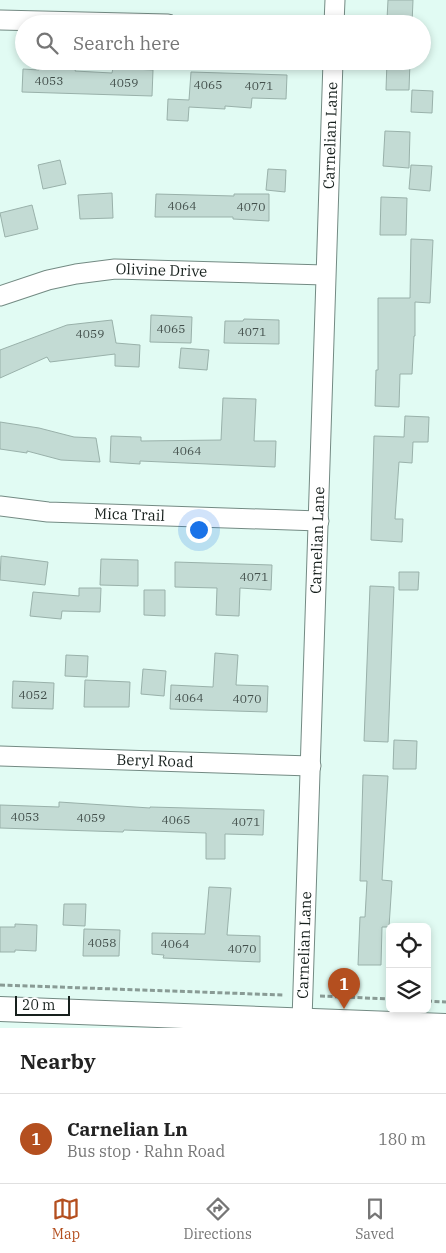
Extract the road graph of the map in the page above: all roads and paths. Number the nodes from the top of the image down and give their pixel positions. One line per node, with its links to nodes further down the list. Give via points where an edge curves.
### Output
1 (335, 0): 2 (street)
2 (334, 15)
3 (0, 20): 4 (street)
4 (15, 20)
5 (333, 70): 6 (street, Carnelian Lane)
6 (325, 275): 7 (street, Olivine Drive, via 115,269 48,280); 9 (street, Carnelian Lane)
7 (0, 296)
8 (0, 506): 9 (street, Mica Trail, via 31,511)
9 (319, 521): 11 (street, Carnelian Lane)
10 (0, 756): 11 (street, Beryl Road)
11 (311, 766): 13 (street, Carnelian Lane)
12 (0, 985): 13 (path)
13 (304, 995): 14 (path); 18 (street, Carnelian Lane)
14 (386, 999)
15 (431, 1001): 16 (path)
16 (446, 1002)
17 (0, 1009): 19 (street)
18 (302, 1020): 19 (street); 20 (street)
19 (201, 1022)
20 (446, 1026)

